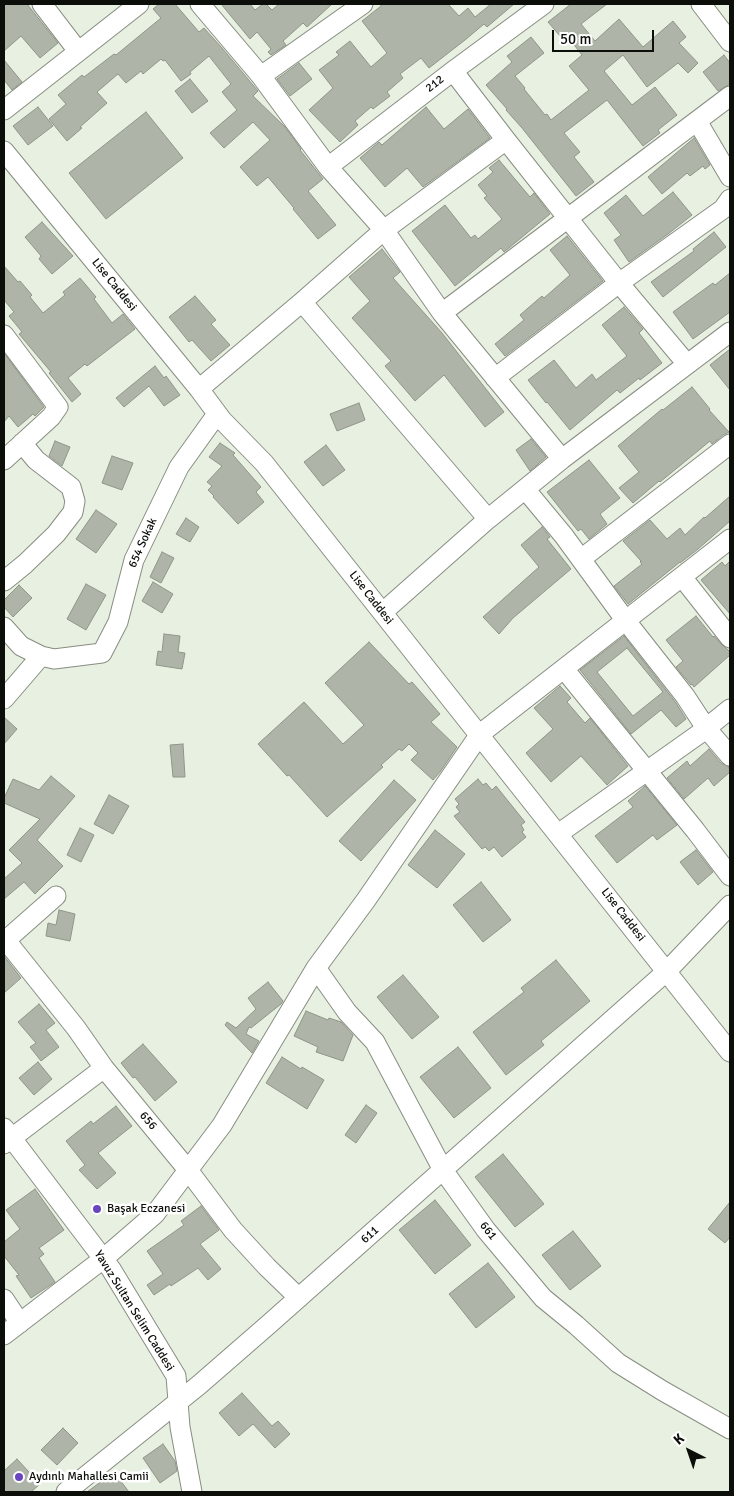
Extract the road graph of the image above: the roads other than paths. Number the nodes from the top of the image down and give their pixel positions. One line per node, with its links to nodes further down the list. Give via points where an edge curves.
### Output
1 (42, 4): 8 (street)
2 (139, 4): 8 (street)
3 (200, 4): 10 (street)
4 (363, 4): 10 (street)
5 (544, 4): 9 (street, 212)
6 (701, 4): 7 (street)
7 (730, 42)
8 (78, 50): 12 (street)
9 (453, 70): 14 (street); 16 (street, 212)
10 (261, 76): 16 (street)
11 (730, 96): 13 (street)
12 (4, 110)
13 (697, 121): 17 (street); 19 (street)
14 (506, 140): 19 (street); 20 (street)
15 (4, 151): 28 (street, Lise Caddesi)
16 (328, 167): 20 (street)
17 (730, 177)
18 (730, 199): 21 (street, via 723,208)
19 (569, 218): 21 (street); 23 (street)
20 (384, 230): 22 (street); 23 (street)
21 (619, 284): 26 (street); 27 (street)
22 (302, 302): 28 (street); 35 (street)
23 (442, 313): 27 (street)
24 (730, 332): 26 (street)
25 (4, 335): 30 (street, via 58,407)
26 (687, 364): 32 (street)
27 (496, 378): 32 (street)
28 (199, 388): 29 (street, Lise Caddesi)
29 (217, 414): 40 (street, Lise Caddesi, via 264,463); 44 (street, 654 Sokak, via 180,466 134,560 118,622 102,654 54,659)
30 (22, 444): 33 (street); 39 (street, via 36,460 71,487 75,501 73,512 56,534)
31 (730, 444): 37 (street)
32 (562, 458): 34 (street)
33 (4, 460)
34 (525, 489): 35 (street); 37 (street)
35 (488, 519): 40 (street)
36 (730, 539): 38 (street)
37 (581, 558): 41 (street)
38 (682, 577): 41 (street); 43 (street)
39 (4, 581)
40 (383, 612): 49 (street, Lise Caddesi)
41 (626, 621): 45 (street); 48 (street)
42 (4, 627): 44 (street, via 21,646)
43 (730, 638)
44 (41, 656): 46 (street)
45 (564, 669): 49 (street); 51 (street)
46 (4, 699)
47 (730, 709): 48 (street)
48 (706, 728): 50 (street); 51 (street)
49 (480, 734): 52 (street, Lise Caddesi); 57 (street)
50 (730, 756)
51 (646, 771): 52 (street); 53 (street)
52 (558, 834): 58 (street, Lise Caddesi)
53 (730, 876)
54 (56, 896): 56 (street)
55 (730, 905): 58 (street, 611)
56 (4, 940): 60 (street, 656, via 76,1028)
57 (316, 968): 62 (street, via 222,1125); 63 (street, 661, via 347,1012 374,1042)
58 (667, 971): 59 (street, Lise Caddesi); 63 (street, 611)
59 (730, 1052)
60 (104, 1068): 61 (street); 62 (street, 656)
61 (6, 1136): 64 (street, Yavuz Sultan Selim Caddesi)
62 (188, 1170): 64 (street, via 155,1214); 65 (street, 656, via 233,1230)
63 (443, 1170): 65 (street, 611); 70 (street, 661, via 486,1230 543,1298 618,1363)
64 (103, 1259): 67 (street); 69 (street, Yavuz Sultan Selim Caddesi, via 176,1376)
65 (299, 1298): 69 (street, 611)
66 (4, 1299): 67 (street)
67 (20, 1323): 68 (street)
68 (4, 1335)
69 (178, 1402): 71 (street, 611); 72 (street, Yavuz Sultan Selim Caddesi)
70 (730, 1429)
71 (66, 1492)
72 (192, 1492)

